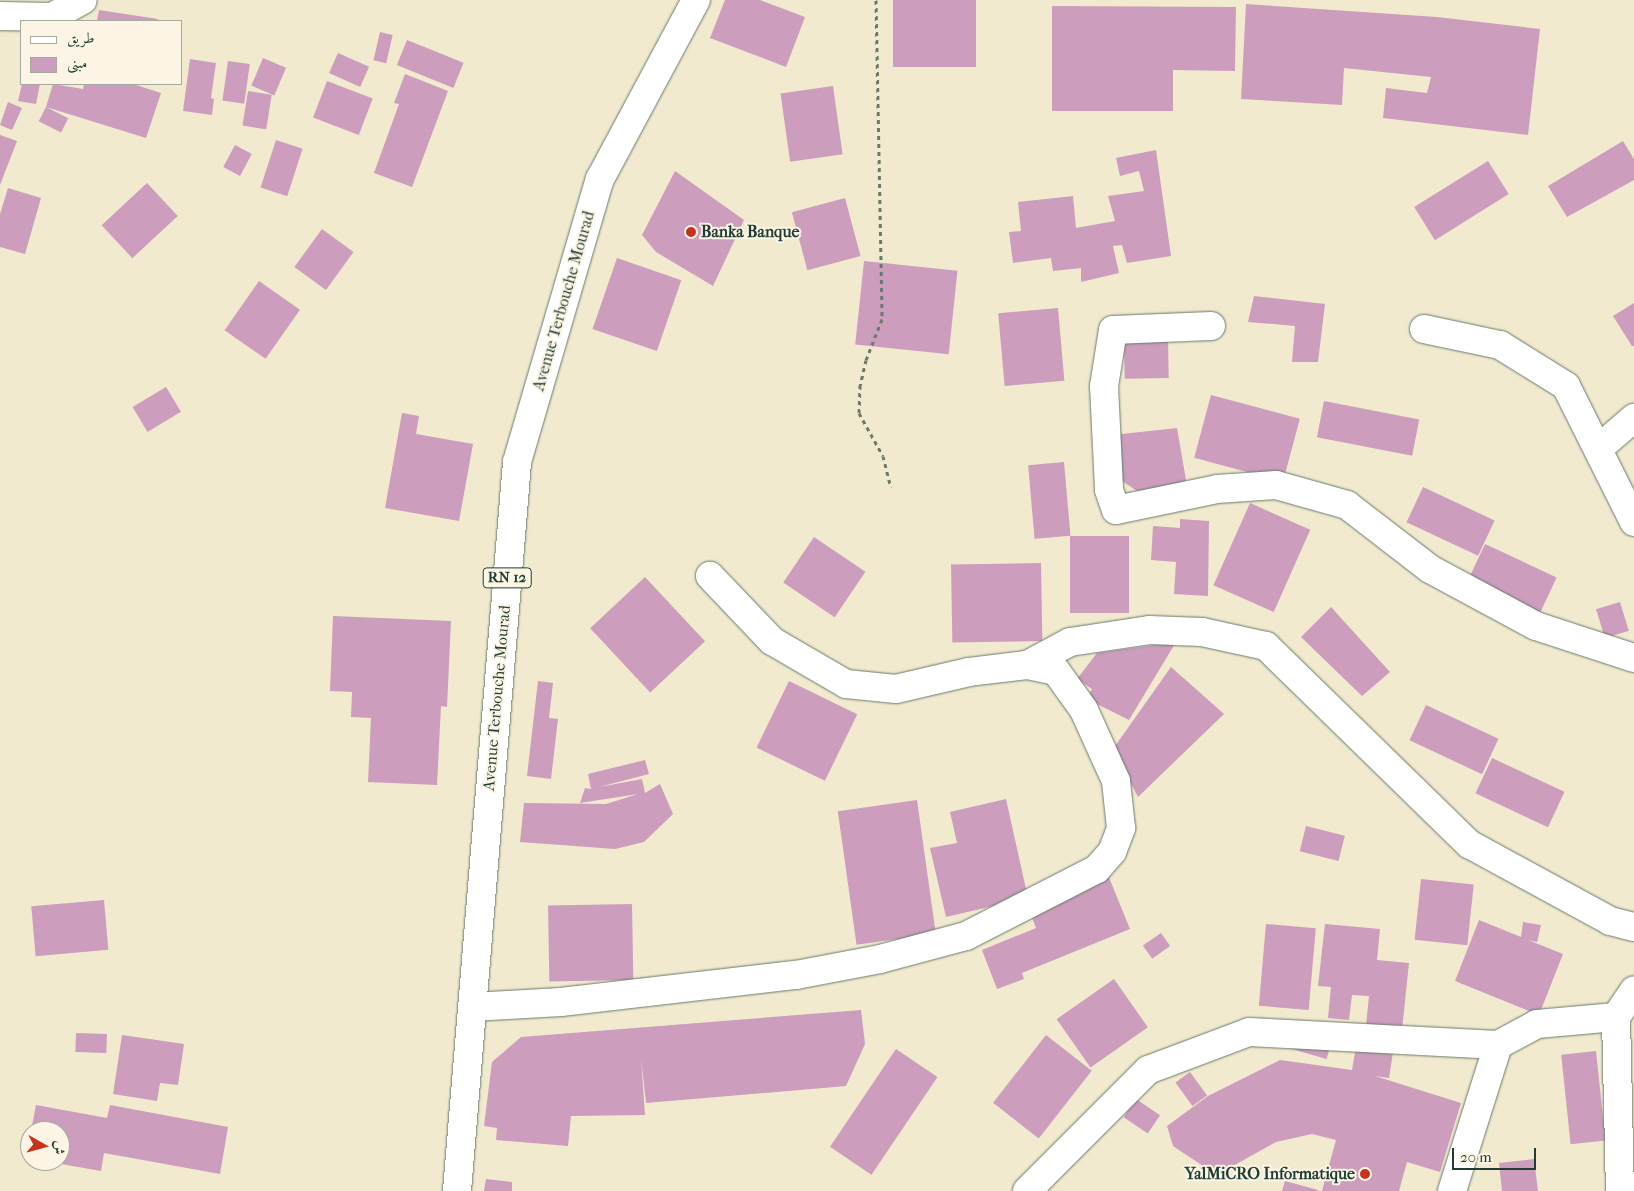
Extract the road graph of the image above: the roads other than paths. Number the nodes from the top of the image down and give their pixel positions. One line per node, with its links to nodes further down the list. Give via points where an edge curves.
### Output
1 (83, 0): 3 (street, via 52,17)
2 (696, 0): 14 (street, Avenue Terbouche Mourad / RN 12, via 600,179 517,462)
3 (0, 16)
4 (1211, 326): 10 (street, via 1113,330 1104,386 1109,490 1116,510 1217,489 1276,485 1347,505 1430,569 1536,626)
5 (1424, 329): 7 (street, via 1500,345 1566,386)
6 (1634, 418): 7 (street)
7 (1598, 449): 8 (street)
8 (1634, 522)
9 (710, 576): 11 (street, via 772,641 846,684 896,689 969,672)
10 (1634, 658)
11 (1027, 665): 12 (street, via 1070,642 1149,630 1202,632 1266,646 1469,844 1610,921); 14 (street, via 1056,671 1069,687 1100,740 1116,781 1121,828 1112,852 1097,869 966,936 880,959 796,974 560,1002)
12 (1634, 926)
13 (1634, 990): 15 (street)
14 (472, 1007): 17 (street, Avenue Terbouche Mourad / RN 12)
15 (1616, 1017): 16 (street, via 1537,1024); 20 (street)
16 (1498, 1046): 18 (street, via 1249,1032 1148,1070); 19 (street)
17 (457, 1191)
18 (1027, 1191)
19 (1452, 1191)
20 (1620, 1191)

